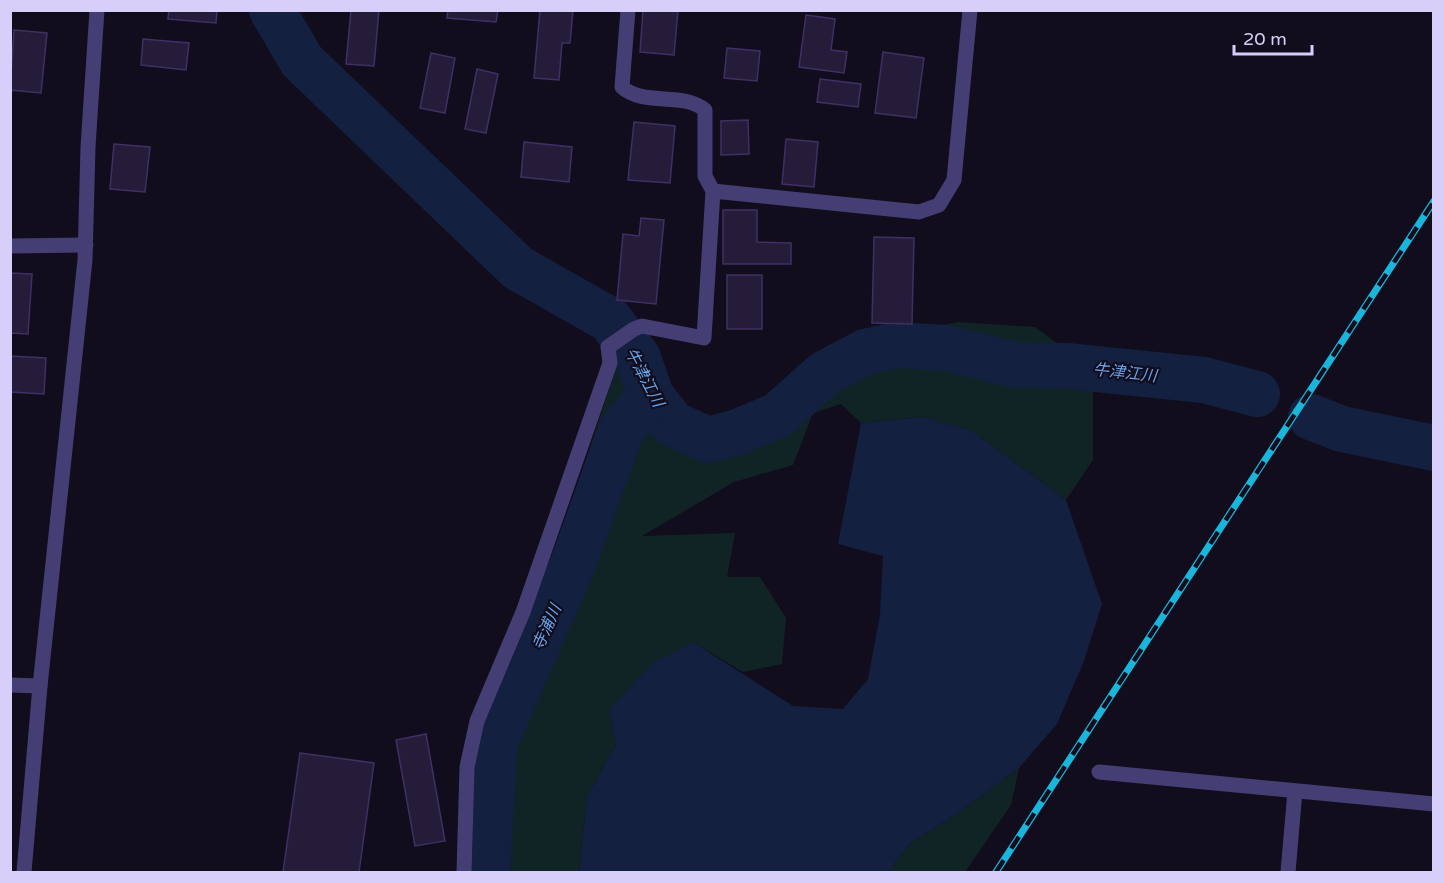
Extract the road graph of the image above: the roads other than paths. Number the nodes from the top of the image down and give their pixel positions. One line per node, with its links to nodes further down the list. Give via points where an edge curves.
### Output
1 (97, 10): 5 (street)
2 (628, 10): 4 (street, via 622,87 630,95 695,103 705,111 705,176)
3 (970, 10): 4 (street, via 954,180 939,205 918,212)
4 (714, 191): 13 (street, via 704,338 642,326 608,346 610,363 523,612 477,721 467,767)
5 (86, 245): 6 (street); 8 (street)
6 (10, 246)
7 (10, 685): 8 (street)
8 (40, 686): 12 (street)
9 (1099, 772): 10 (street)
10 (1295, 791): 11 (street); 14 (street)
11 (1434, 804)
12 (24, 873)
13 (464, 873)
14 (1288, 873)

